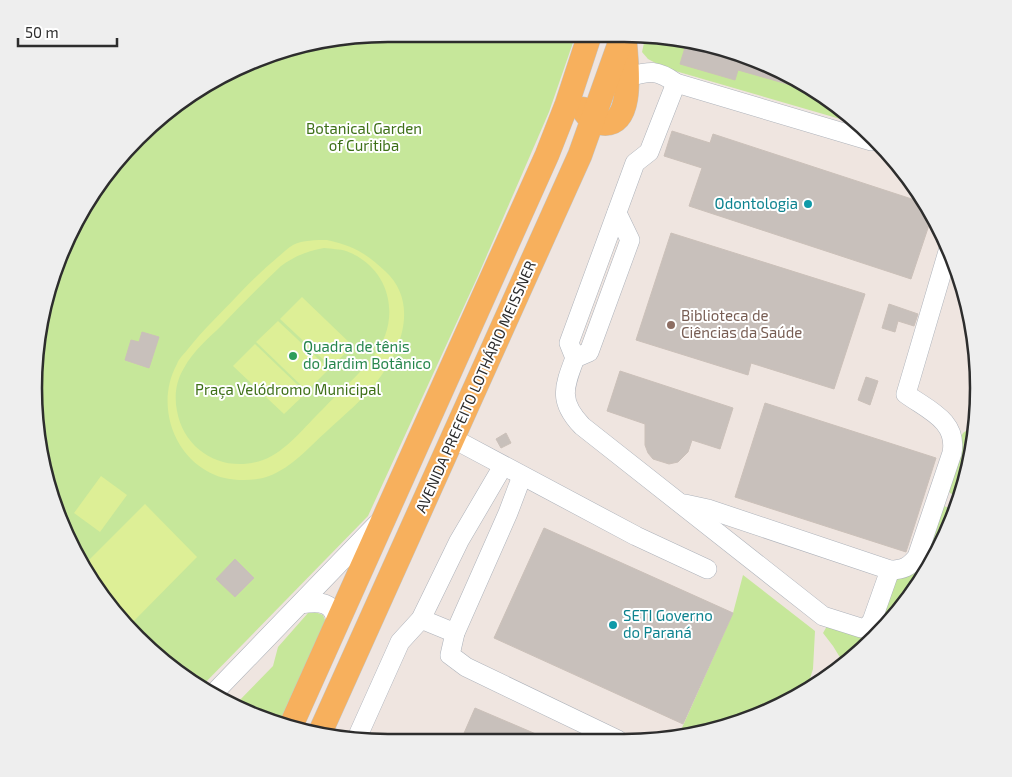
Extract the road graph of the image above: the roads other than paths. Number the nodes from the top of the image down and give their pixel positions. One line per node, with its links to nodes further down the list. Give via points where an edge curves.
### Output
1 (587, 42): 4 (main road, AVENIDA PREFEITO LOTHÁRIO MEISSNER)
2 (620, 42): 7 (main road, AVENIDA PREFEITO LOTHÁRIO MEISSNER)
3 (624, 42): 5 (main road)
4 (576, 78): 7 (main road, via 580,103); 10 (main road, AVENIDA PREFEITO LOTHÁRIO MEISSNER, via 547,155)
5 (627, 83): 6 (street); 7 (main road, via 626,101 614,122 603,124)
6 (676, 83): 8 (street); 15 (street, via 649,152 635,164 569,343 575,358 565,384 565,400 571,415 582,426)
7 (593, 121): 11 (main road, AVENIDA PREFEITO LOTHÁRIO MEISSNER)
8 (862, 138)
9 (945, 261): 20 (street, via 906,394 946,424 952,433 953,448 917,557 911,565)
10 (436, 402): 11 (main road); 16 (main road, AVENIDA PREFEITO LOTHÁRIO MEISSNER)
11 (463, 415): 12 (main road, AVENIDA PREFEITO LOTHÁRIO MEISSNER)
12 (452, 438): 13 (street); 27 (main road, AVENIDA PREFEITO LOTHÁRIO MEISSNER)
13 (503, 466): 14 (street); 17 (street)
14 (522, 476): 18 (street); 19 (street)
15 (680, 503): 20 (street, via 708,509); 20 (street, via 822,616 853,626 867,627 872,621)
16 (384, 517): 21 (street); 23 (main road, AVENIDA PREFEITO LOTHÁRIO MEISSNER)
17 (470, 521): 18 (street); 22 (street)
18 (498, 534): 24 (street)
19 (707, 569)
20 (890, 570)
21 (301, 604): 23 (street, via 325,603 333,610); 25 (street)
22 (421, 618): 24 (street); 30 (street, via 400,642)
23 (336, 625): 26 (main road, AVENIDA PREFEITO LOTHÁRIO MEISSNER)
24 (455, 632): 31 (street, via 450,655 466,667)
25 (218, 689)
26 (307, 689): 27 (main road); 28 (main road, AVENIDA PREFEITO LOTHÁRIO MEISSNER)
27 (334, 702): 29 (main road, AVENIDA PREFEITO LOTHÁRIO MEISSNER)
28 (293, 721)
29 (322, 728)
30 (359, 733)
31 (606, 734)

